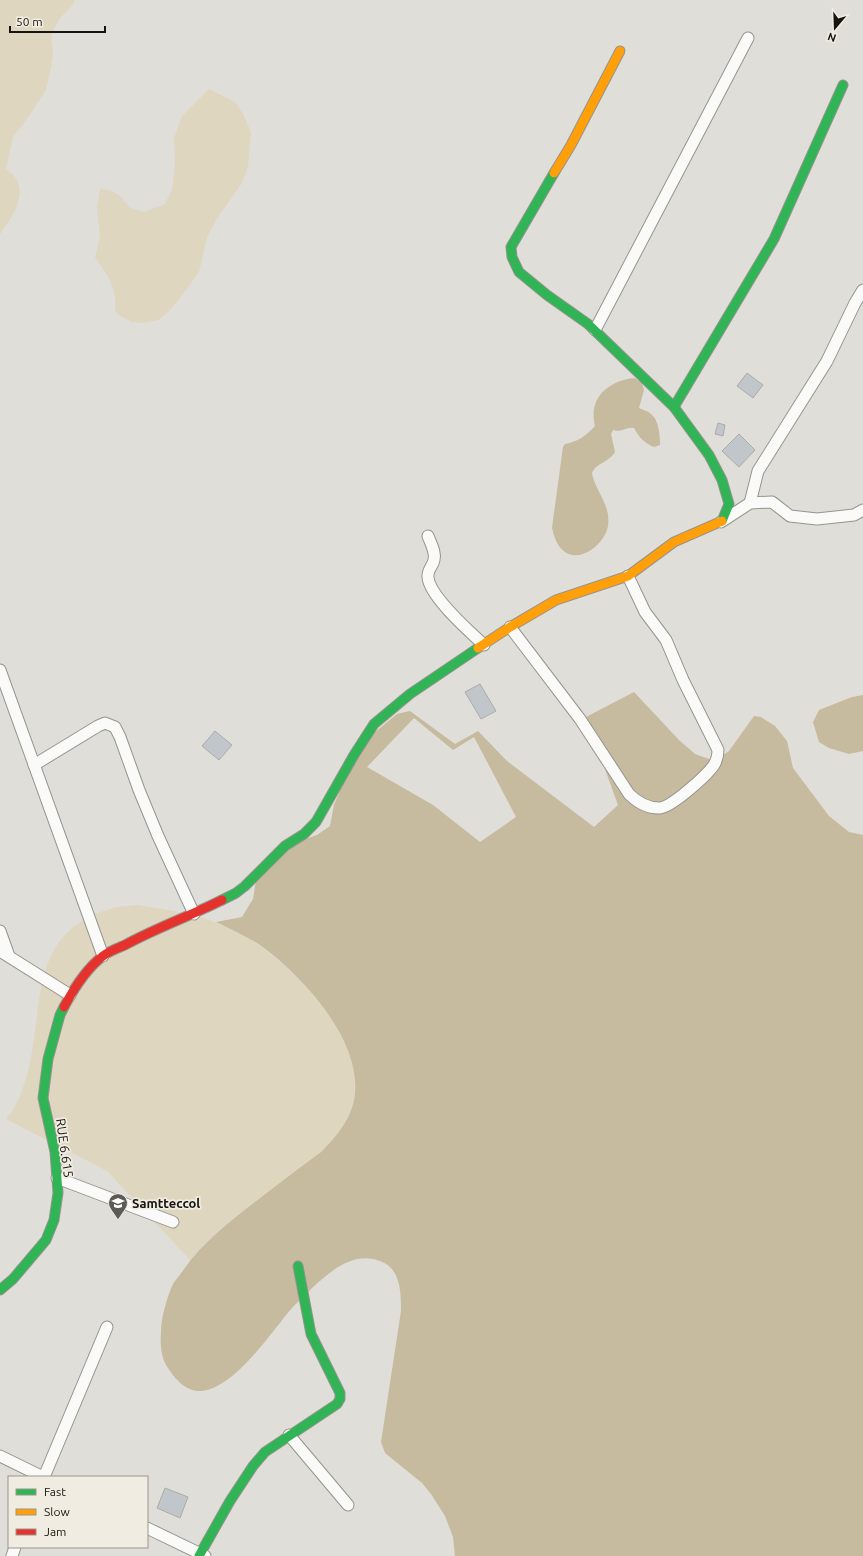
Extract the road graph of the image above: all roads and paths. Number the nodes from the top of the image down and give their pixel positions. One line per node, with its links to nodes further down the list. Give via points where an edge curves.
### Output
1 (748, 38): 5 (street)
2 (620, 51): 5 (street, via 571,145 511,247 512,257 519,272)
3 (843, 85): 6 (street, via 774,239)
4 (863, 290): 7 (street, via 827,361 758,471)
5 (595, 330): 6 (street)
6 (674, 407): 9 (street, via 709,454 722,480 729,504)
7 (750, 503): 8 (street, via 772,502 790,516 818,519 854,515); 9 (street)
8 (863, 510)
9 (721, 522): 11 (street, RUE 6.615, via 674,542)
10 (428, 536): 13 (street, via 434,552 434,560 427,574 429,584 454,615)
11 (628, 576): 12 (street, RUE 6.615, via 556,600); 12 (street, via 645,612 666,640 718,750 714,765 696,785 660,808 644,805 629,794 580,719)
12 (510, 627): 13 (street, RUE 6.615)
13 (484, 645): 16 (street, RUE 6.615, via 410,694 374,724 316,822 304,834 285,846 236,893)
14 (0, 670): 15 (street)
15 (34, 764): 16 (street, via 98,726 105,723 115,727 158,836); 19 (street)
16 (194, 914): 19 (street, RUE 6.615, via 141,936)
17 (0, 931): 18 (street)
18 (4, 954): 20 (street)
19 (104, 956): 20 (street, RUE 6.615)
20 (70, 995): 21 (street, RUE 6.615, via 60,1015 48,1059 43,1098 55,1152)
21 (57, 1178): 22 (street); 24 (street, RUE 6.615, via 58,1193 54,1220 46,1240 13,1279)
22 (173, 1222)
23 (298, 1266): 26 (street, via 311,1334 340,1393 340,1399 338,1404)
24 (0, 1290)
25 (108, 1327): 29 (street)
26 (289, 1435): 30 (street); 32 (street, via 265,1452 253,1466 230,1501)
27 (0, 1456): 28 (street)
28 (42, 1476)
29 (44, 1476)
30 (348, 1505)
31 (148, 1528): 32 (street)
32 (202, 1555)

